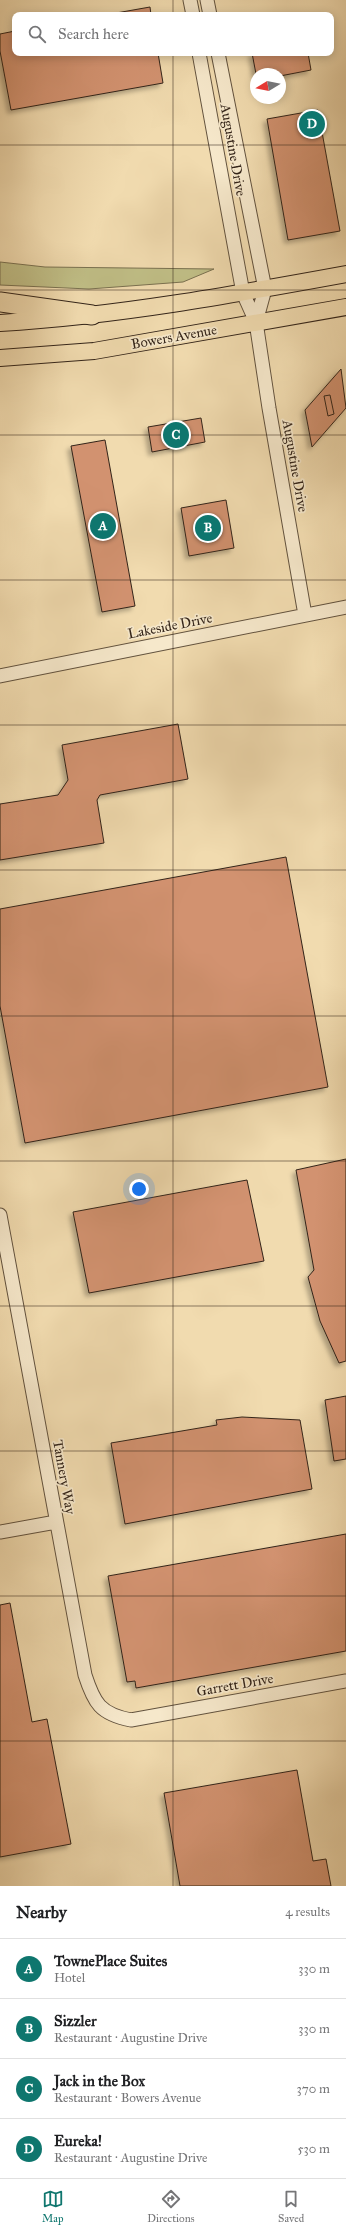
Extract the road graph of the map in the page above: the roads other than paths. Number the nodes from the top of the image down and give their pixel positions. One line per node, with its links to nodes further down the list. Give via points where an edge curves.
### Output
1 (190, 0): 3 (street)
2 (207, 0): 4 (street)
3 (192, 12)
4 (209, 12)
5 (200, 56): 9 (street, Augustine Drive)
6 (219, 56): 8 (street, Augustine Drive)
7 (346, 274): 8 (main road)
8 (265, 289): 9 (main road); 14 (street, Augustine Drive)
9 (243, 293): 12 (main road); 14 (street, Augustine Drive)
10 (0, 302): 12 (highway)
11 (346, 307): 14 (main road, Bowers Avenue)
12 (92, 315): 13 (main road)
13 (0, 322)
14 (256, 322): 15 (main road, Bowers Avenue, via 94,351); 17 (street, Augustine Drive)
15 (0, 358)
16 (346, 607): 17 (street, Lakeside Drive)
17 (305, 615): 18 (street, Lakeside Drive)
18 (0, 676)
19 (0, 1215): 20 (street, Tannery Way)
20 (56, 1522): 21 (street); 23 (street, Tannery Way, via 90,1690 97,1704 105,1712 117,1718)
21 (0, 1532)
22 (346, 1681): 23 (street, Garrett Drive)
23 (131, 1720)

